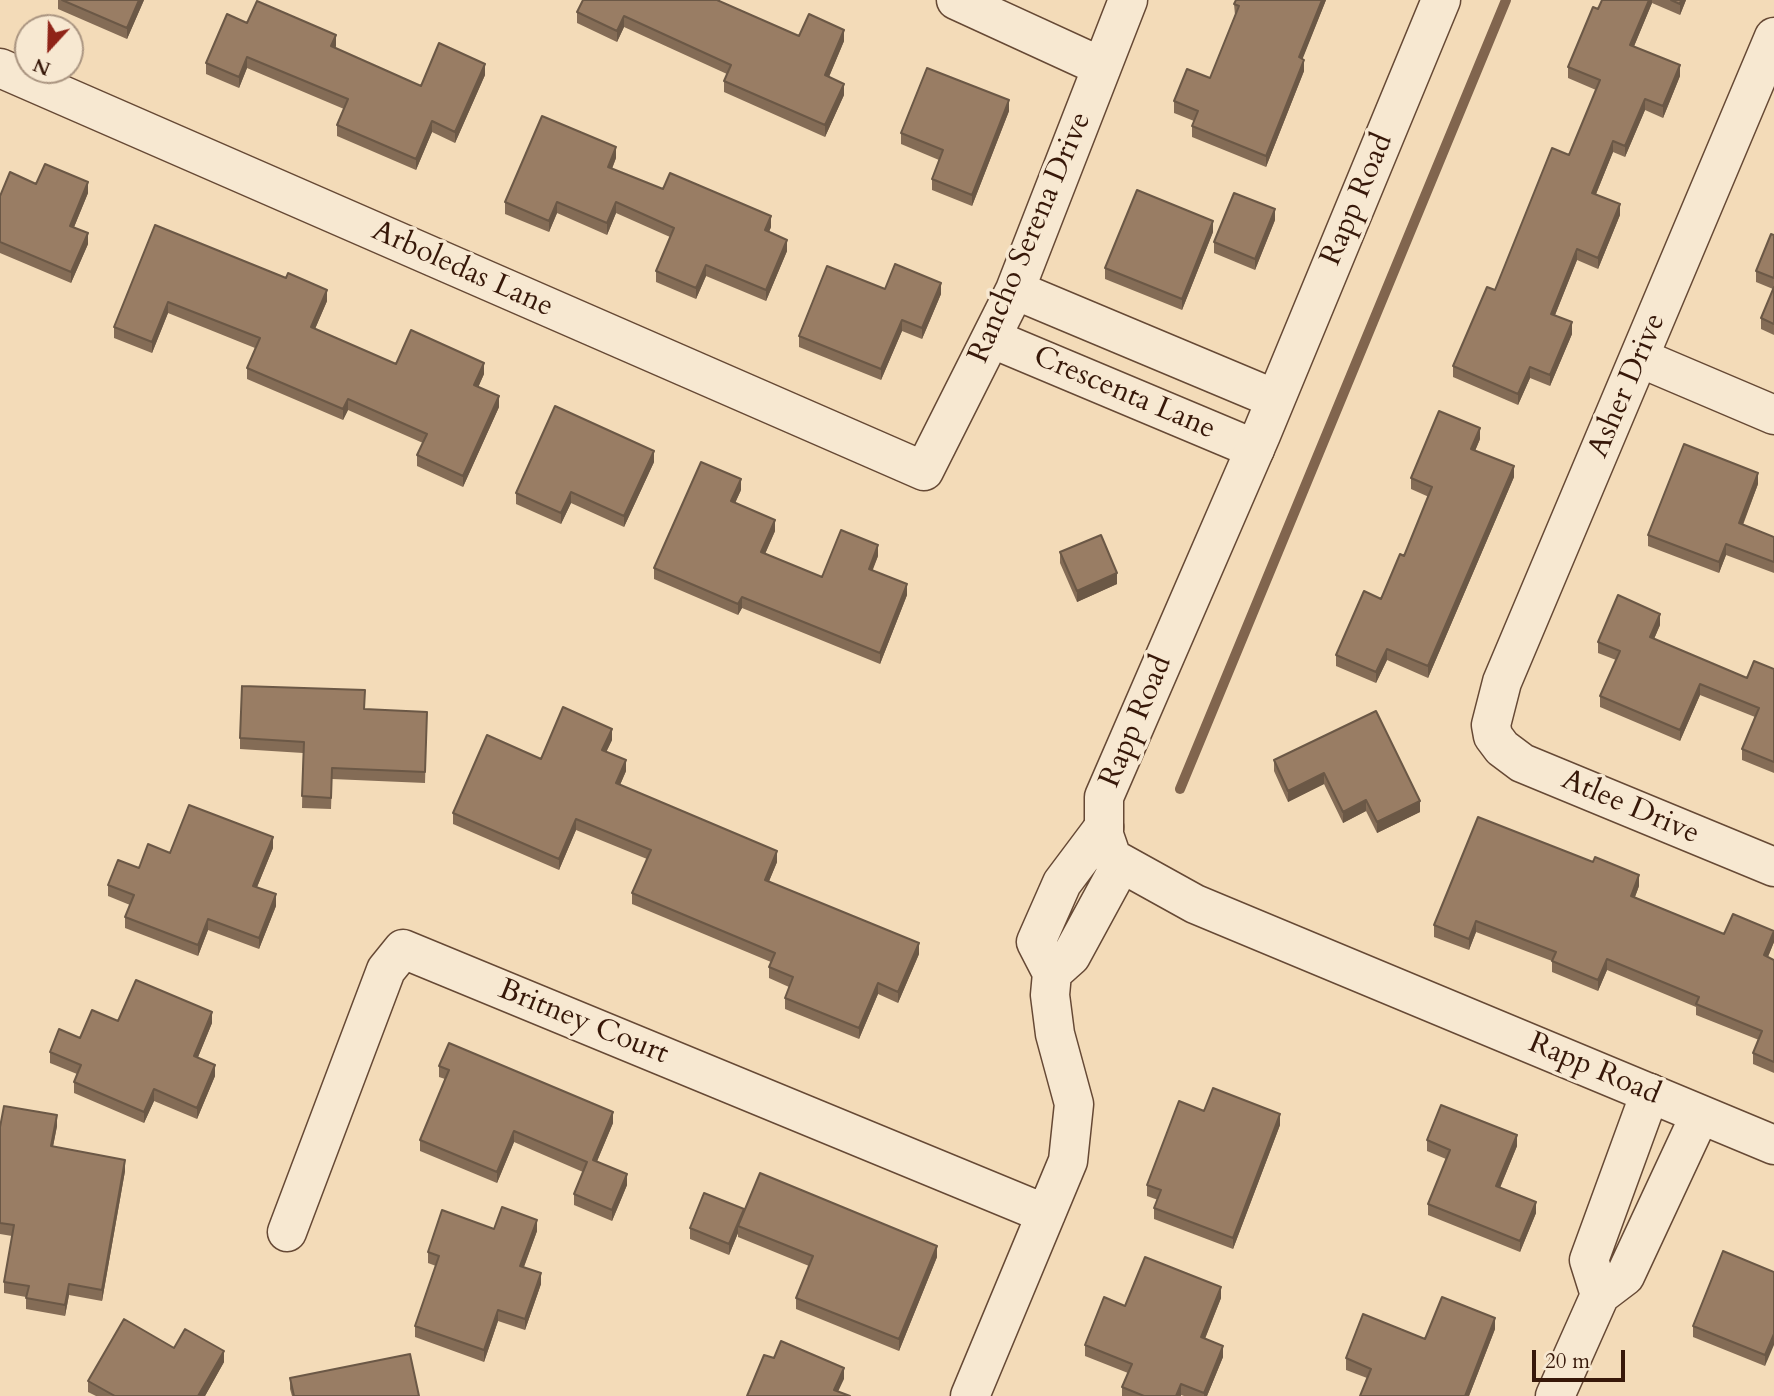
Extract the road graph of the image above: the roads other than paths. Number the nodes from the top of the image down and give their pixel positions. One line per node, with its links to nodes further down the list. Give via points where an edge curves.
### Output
1 (956, 0): 5 (street)
2 (1128, 0): 5 (street, Rancho Serena Drive)
3 (1441, 0): 10 (street, Rapp Road)
4 (1774, 37): 9 (street, Asher Drive)
5 (1102, 67): 7 (street, Rancho Serena Drive)
6 (0, 68): 13 (street, Arboledas Lane)
7 (1015, 290): 8 (street, Rancho Serena Drive); 10 (street, Crescenta Lane)
8 (993, 339): 12 (street, Crescenta Lane); 13 (street, Rancho Serena Drive)
9 (1640, 358): 11 (street); 14 (street, Asher Drive, via 1502,682 1491,725)
10 (1275, 399): 12 (street, Rapp Road)
11 (1774, 415)
12 (1255, 449): 15 (street, Rapp Road, via 1104,797)
13 (925, 471)
14 (1493, 736): 17 (street, Atlee Drive, via 1522,763)
15 (1104, 827): 16 (street, Rapp Road, via 1112,858); 18 (street, via 1062,883 1036,943)
16 (1121, 864): 18 (street, via 1072,956); 19 (street, Rapp Road, via 1195,904)
17 (1774, 867)
18 (1052, 974): 22 (street, via 1055,1034 1073,1104 1068,1161)
19 (1650, 1093): 20 (street, Rapp Road); 24 (street, via 1589,1261)
20 (1700, 1115): 21 (street, Rapp Road); 24 (street, via 1625,1276)
21 (1774, 1145)
22 (1046, 1214): 23 (street, Britney Court, via 403,949 386,970); 25 (street)
23 (287, 1232)
24 (1600, 1295): 26 (street)
25 (970, 1396)
26 (1555, 1396)

